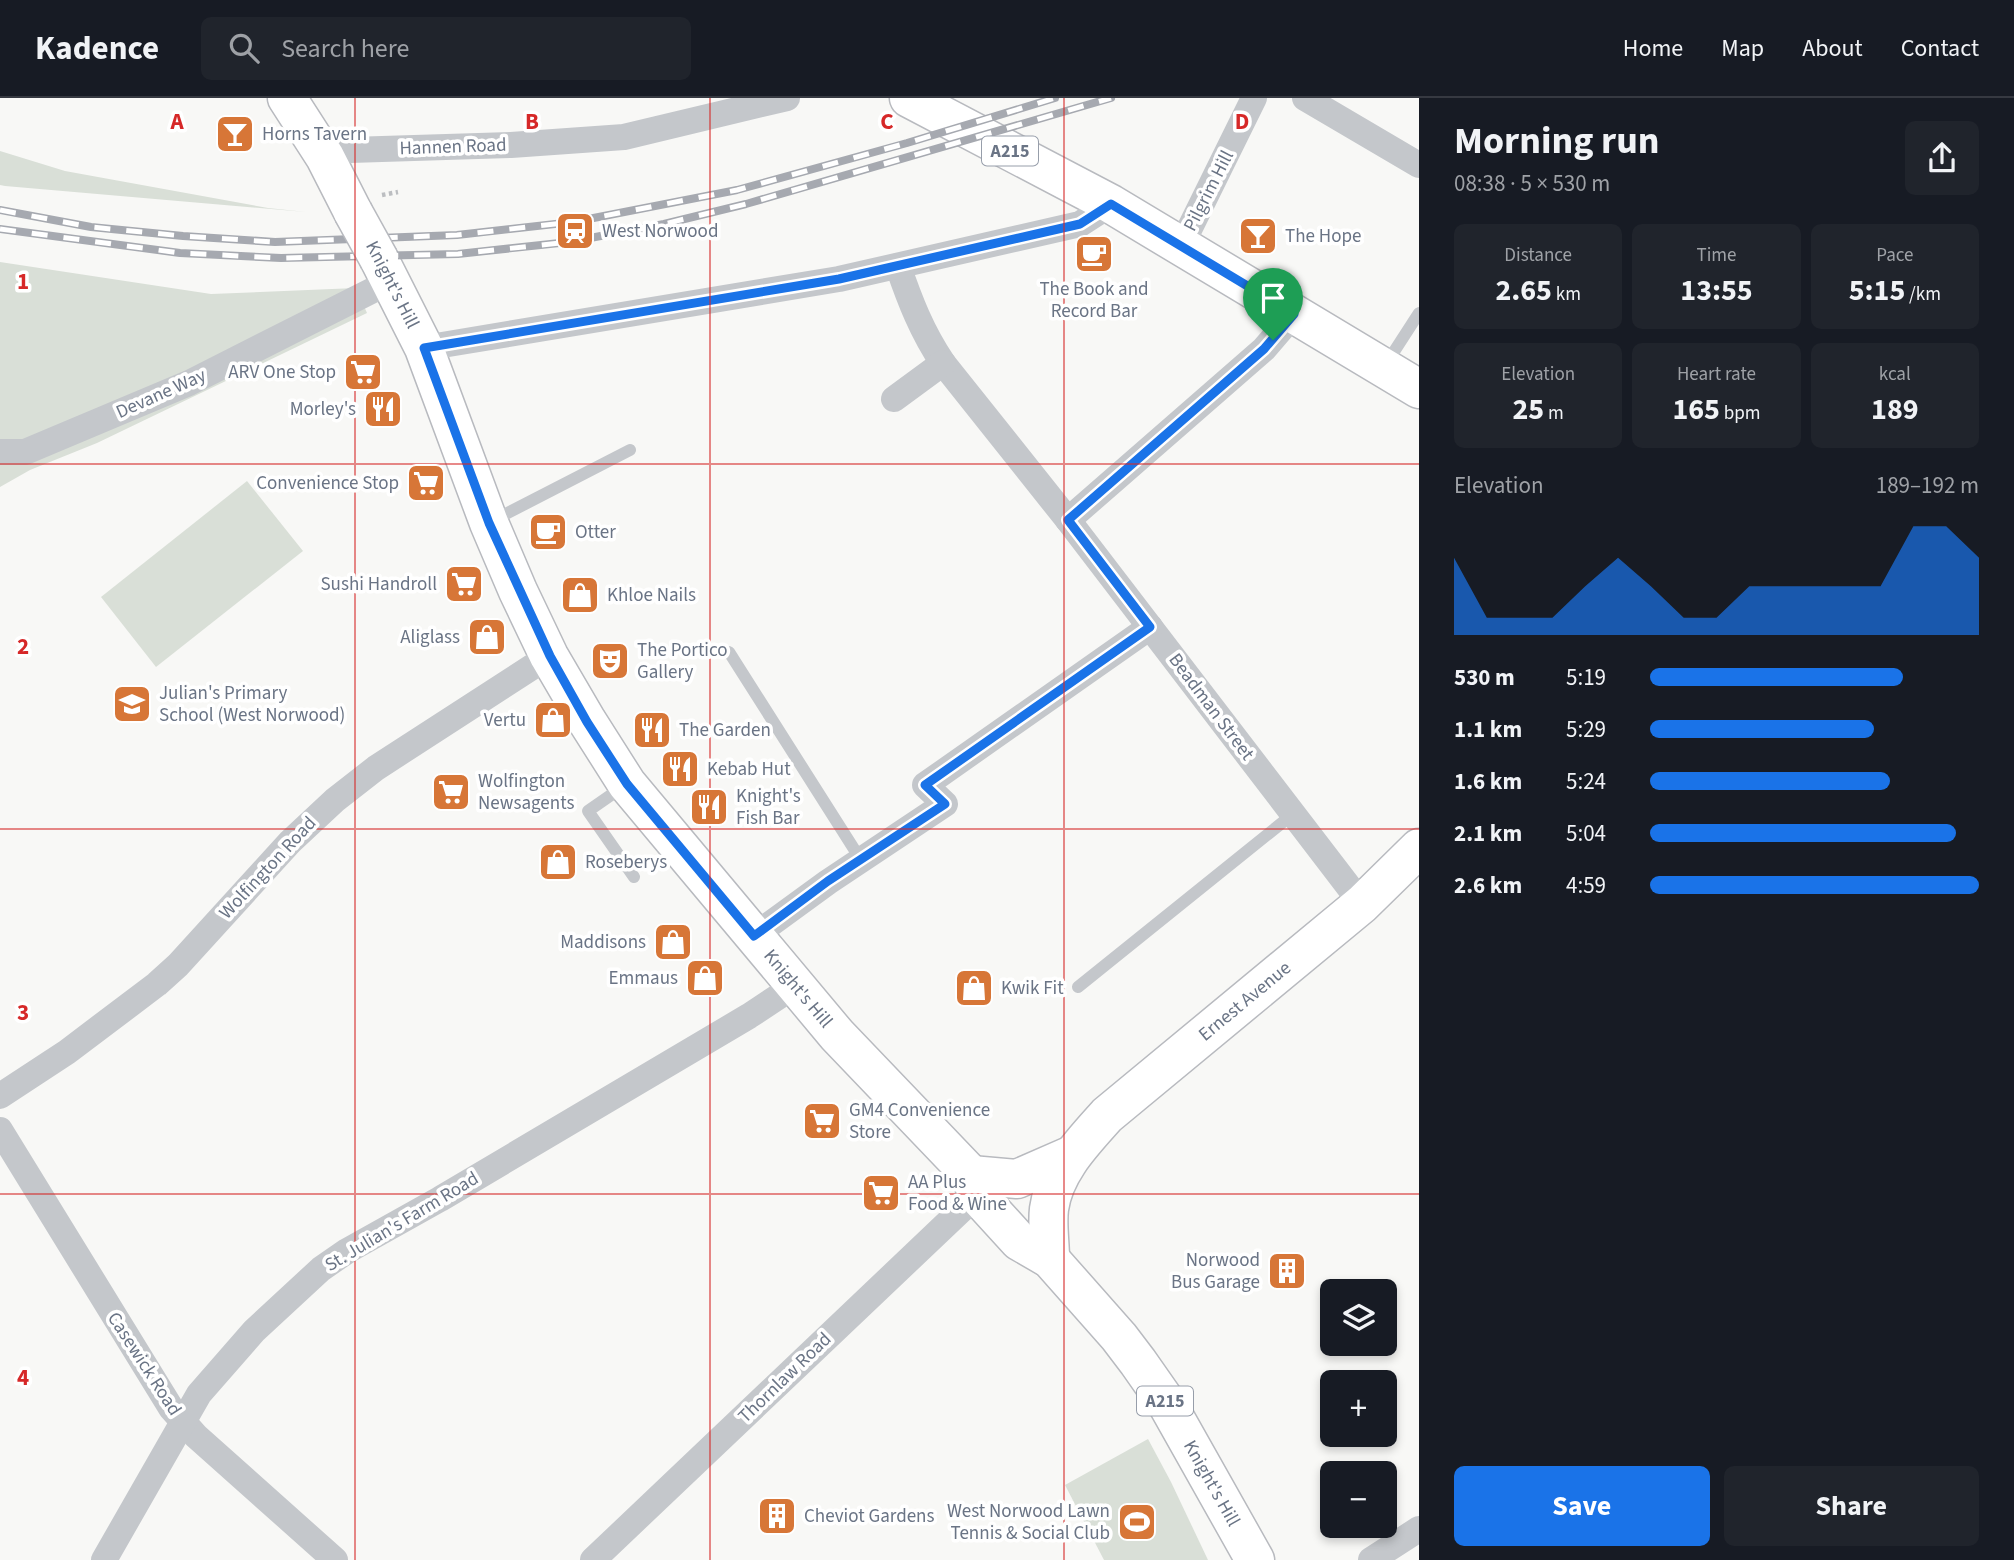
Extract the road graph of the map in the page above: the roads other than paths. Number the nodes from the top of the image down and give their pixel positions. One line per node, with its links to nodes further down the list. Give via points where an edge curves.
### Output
1 (287, 98): 6 (main road, Knight's Hill / A215)
2 (787, 98): 6 (street, Hannen Road, via 624,137 350,150)
3 (909, 98): 8 (main road, A215)
4 (1254, 98): 9 (street, Pilgrim Hill)
5 (1305, 98): 7 (street)
6 (325, 157): 11 (main road, Knight's Hill / A215, bridge)
7 (1419, 166)
8 (1111, 204): 9 (main road, A215); 10 (street, via 1080,224)
9 (1181, 246): 13 (main road, A215)
10 (898, 267): 14 (street); 15 (street, Beadman Street, via 915,315)
11 (386, 272): 14 (main road, Knight's Hill / A215); 20 (street, Devane Way, via 189,383 25,452)
12 (1419, 313): 16 (lane)
13 (1294, 314): 16 (main road, A215); 21 (street, via 1264,349)
14 (424, 348): 22 (main road, Knight's Hill / A215)
15 (943, 363): 18 (street); 21 (street, Beadman Street)
16 (1384, 367): 17 (main road, A215)
17 (1419, 388)
18 (894, 399)
19 (630, 450): 22 (lane)
20 (0, 452)
21 (1068, 520): 23 (street, Beadman Street)
22 (489, 523): 25 (main road, Knight's Hill / A215)
23 (1150, 627): 27 (street, Beadman Street); 29 (street, via 925,785 945,804)
24 (729, 653): 29 (lane)
25 (550, 656): 26 (main road, Knight's Hill / A215); 35 (street, Wolfington Road, via 376,768 335,800 157,984)
26 (627, 784): 30 (lane, via 589,811); 32 (main road, Knight's Hill / A215)
27 (1293, 814): 31 (street, Beadman Street); 34 (lane)
28 (1419, 848): 31 (main road, Ernest Avenue)
29 (861, 860): 32 (street)
30 (634, 877)
31 (1362, 904): 37 (main road, Ernest Avenue, via 1107,1115)
32 (754, 936): 33 (main road, Knight's Hill / A215)
33 (796, 985): 38 (main road, Knight's Hill / A215); 40 (street, St. Julian's Farm Road, via 321,1269 245,1340 199,1394)
34 (1078, 987)
35 (0, 1096)
36 (0, 1130): 40 (street, Casewick Road, via 159,1391)
37 (1072, 1155): 38 (main road, Ernest Avenue, via 1017,1179); 39 (main road, Ernest Avenue, via 1049,1210)
38 (974, 1185): 39 (main road, Knight's Hill / A215, via 1019,1241); 44 (street, Thornlaw Road)
39 (1050, 1259): 45 (main road, Knight's Hill / A215, via 1152,1381)
40 (183, 1422): 42 (street, St. Julian's Farm Road); 43 (street, Casewick Road)
41 (1419, 1528): 46 (street)
42 (104, 1560)
43 (335, 1560)
44 (593, 1560)
45 (1255, 1560)
46 (1371, 1560)

